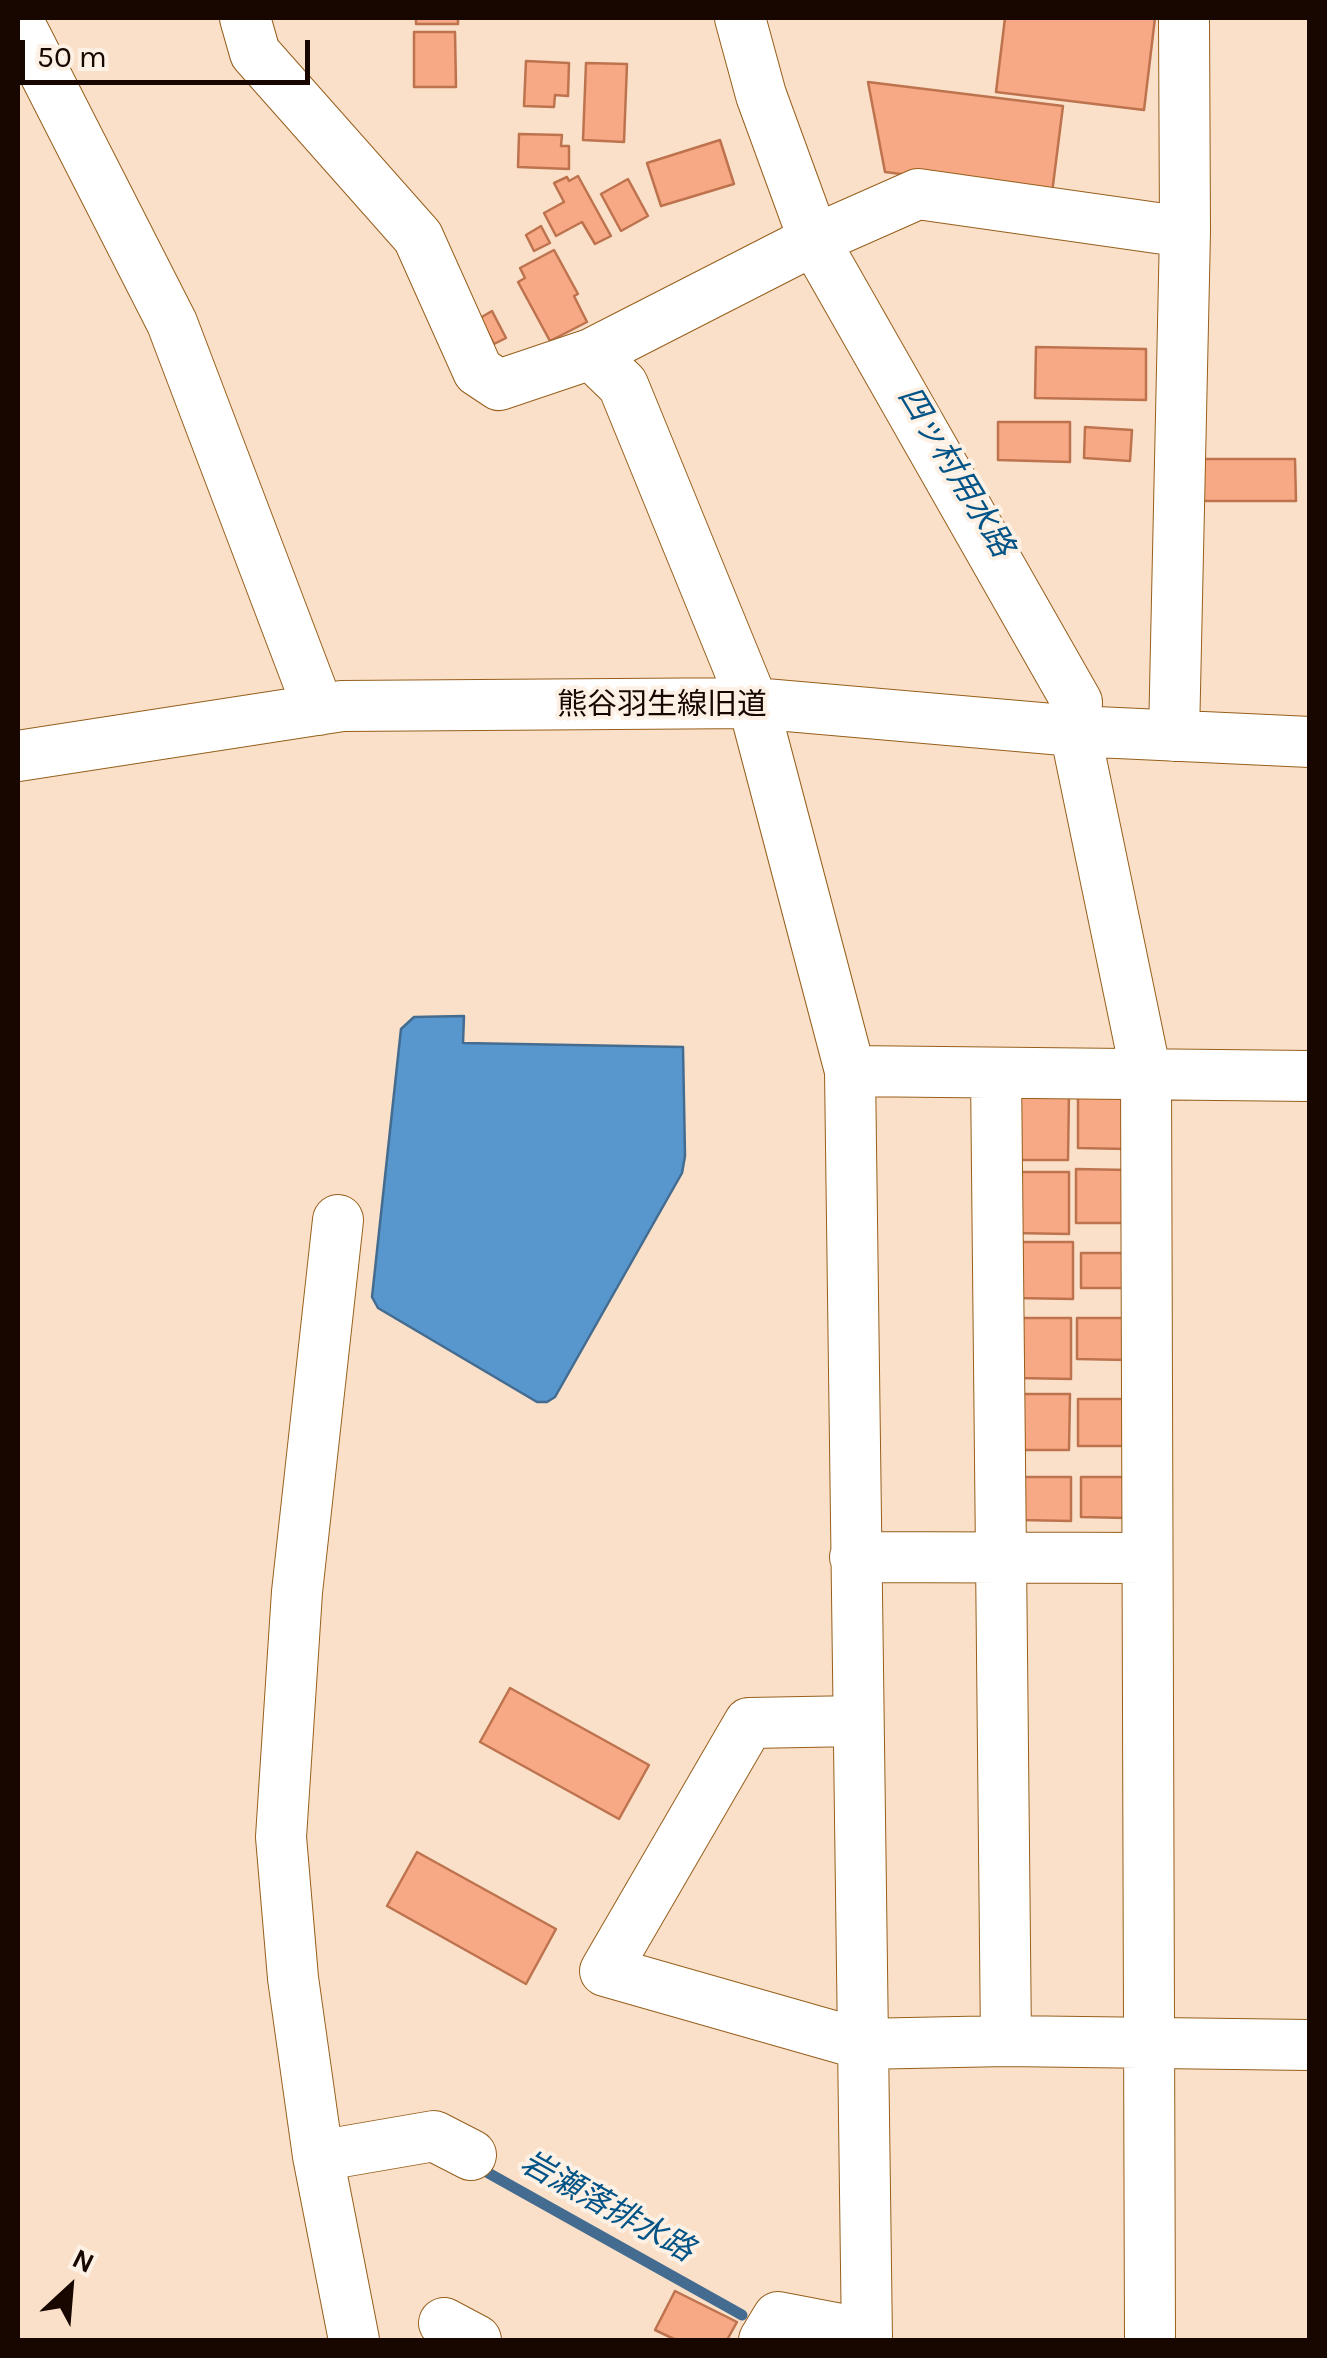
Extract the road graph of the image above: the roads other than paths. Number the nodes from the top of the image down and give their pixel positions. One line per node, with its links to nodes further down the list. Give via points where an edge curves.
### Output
1 (244, 18): 7 (street, via 255,54 418,237 478,371 499,385)
2 (740, 18): 6 (street)
3 (1184, 18): 5 (street)
4 (18, 21): 9 (street, via 172,323)
5 (1184, 232): 6 (street, via 918,194); 11 (street)
6 (814, 240): 7 (street); 10 (street, via 1077,702)
7 (591, 354): 8 (street, via 623,385)
8 (753, 703): 9 (street, 熊谷羽生線旧道); 10 (street, 熊谷羽生線旧道); 14 (street)
9 (320, 710): 13 (street, 熊谷羽生線旧道)
10 (1076, 731): 11 (street, 熊谷羽生線旧道); 16 (street)
11 (1174, 736): 12 (street, 熊谷羽生線旧道)
12 (1310, 742)
13 (18, 756)
14 (850, 1071): 15 (street); 19 (street)
15 (996, 1073): 16 (street); 20 (street)
16 (1146, 1074): 17 (street); 21 (street)
17 (1310, 1076)
18 (338, 1220): 28 (street, via 298,1592 282,1837)
19 (855, 1557): 20 (street); 22 (street)
20 (1002, 1557): 21 (street); 23 (street)
21 (1147, 1558): 25 (street)
22 (857, 1721): 24 (street); 24 (street, via 749,1723 604,1971)
23 (1006, 2041): 24 (street); 25 (street)
24 (861, 2044): 29 (street)
25 (1150, 2044): 26 (street); 32 (street)
26 (1310, 2045)
27 (471, 2155): 28 (street, via 434,2136)
28 (318, 2156): 30 (street)
29 (867, 2337): 31 (street, via 778,2317)
30 (354, 2340)
31 (764, 2340)
32 (1150, 2340)

